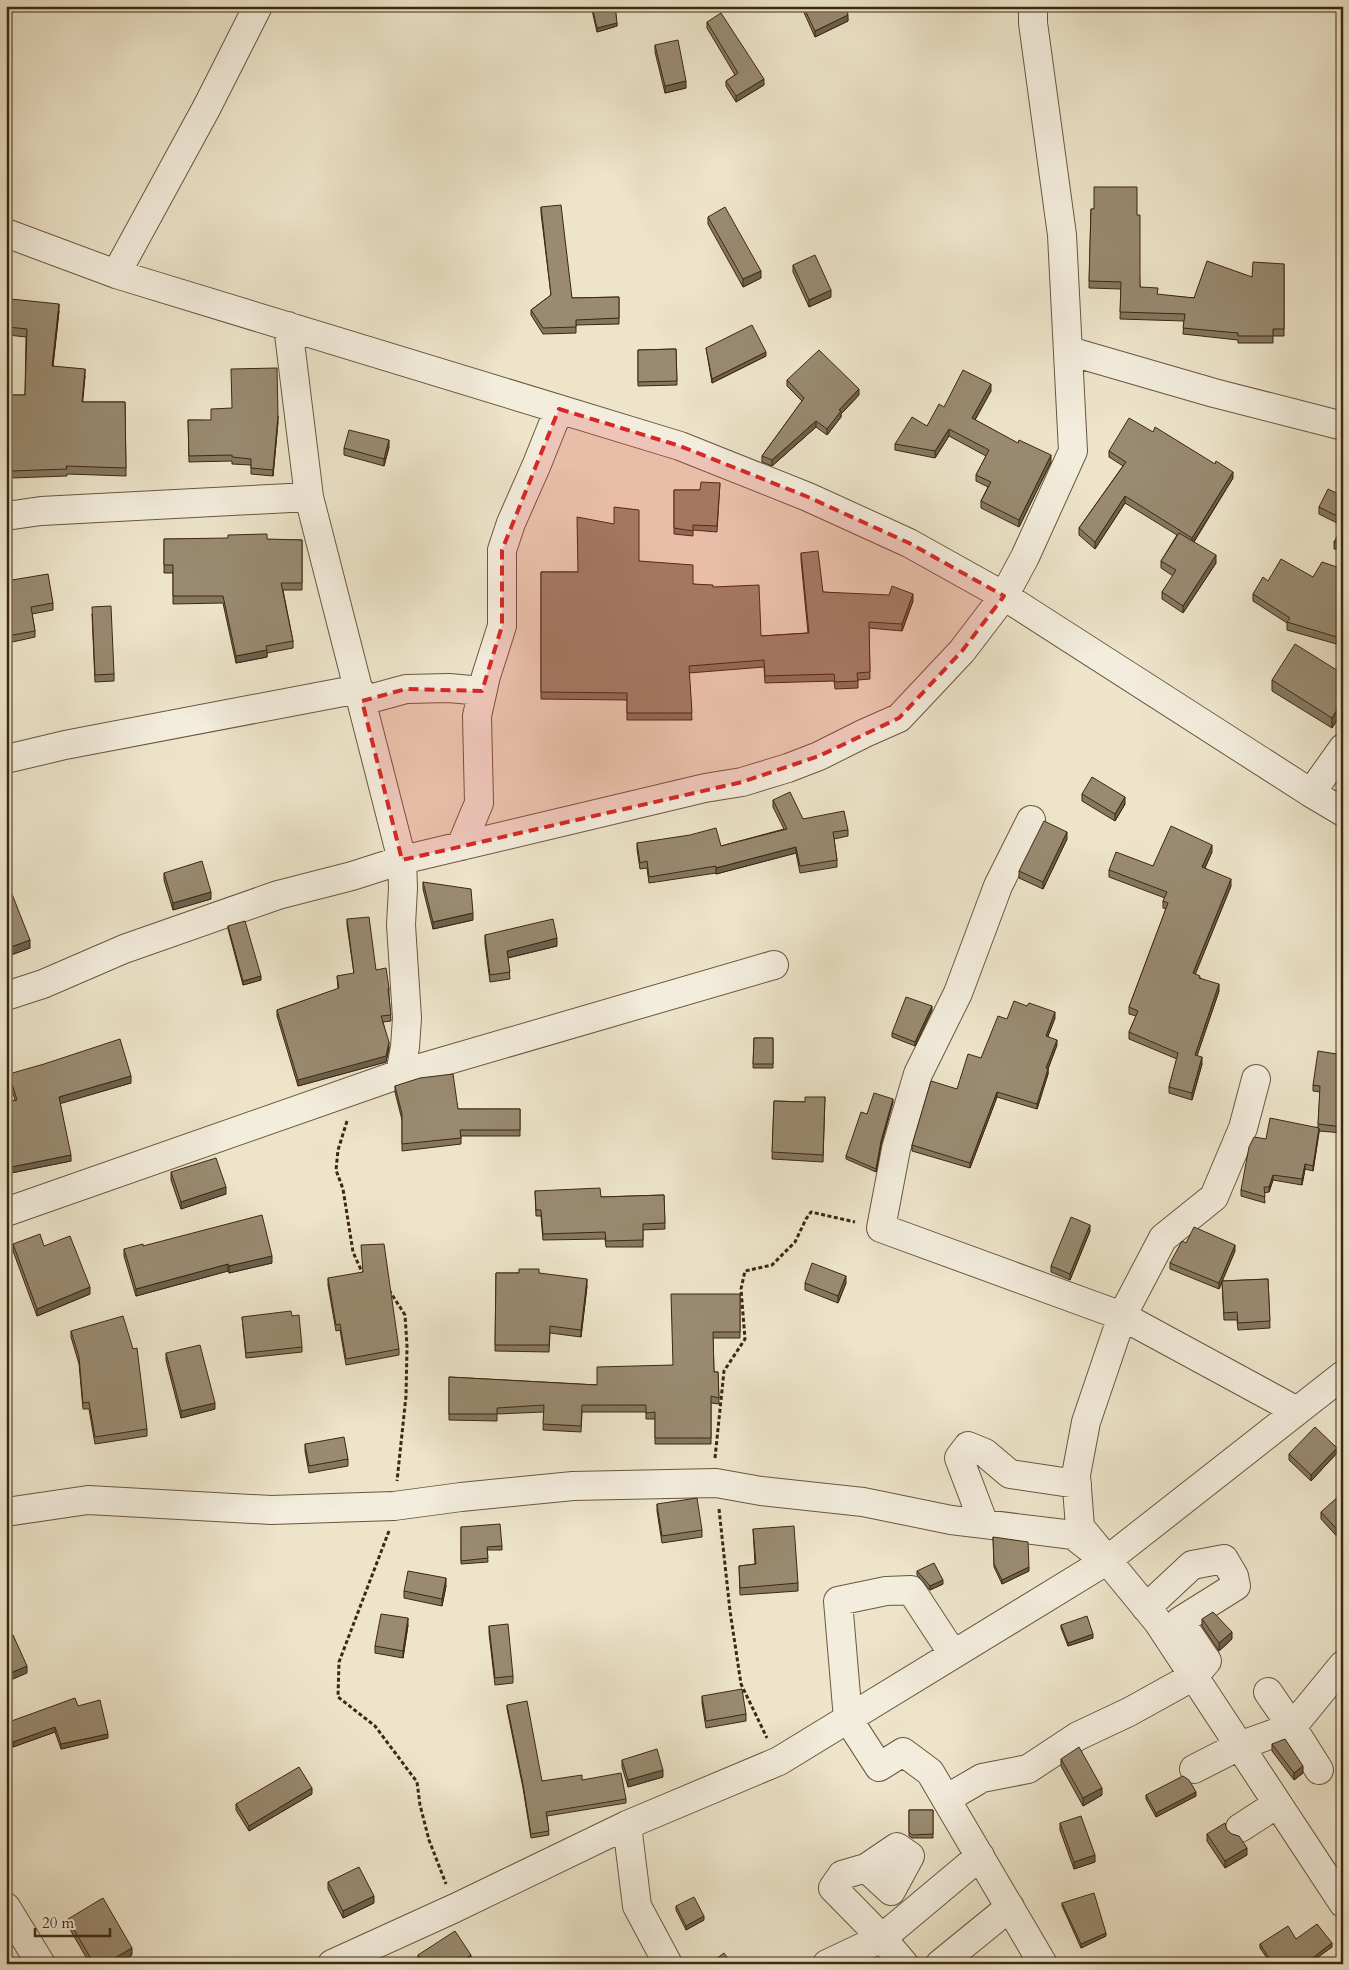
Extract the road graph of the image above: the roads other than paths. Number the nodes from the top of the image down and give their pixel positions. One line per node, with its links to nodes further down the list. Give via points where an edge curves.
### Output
1 (258, 6): 4 (street)
2 (1032, 6): 6 (street, via 1062,235)
3 (6, 233): 4 (street)
4 (116, 274): 5 (street)
5 (288, 326): 7 (street); 9 (street)
6 (1068, 351): 8 (street); 11 (street, via 1074,451)
7 (559, 409): 11 (street, via 680,446 808,498 909,543); 12 (street, via 502,550 502,626)
8 (1343, 426)
9 (309, 498): 10 (street, via 41,511); 13 (street)
10 (6, 516)
11 (1004, 596): 16 (street); 19 (street, via 962,651 900,718 819,756 742,782)
12 (482, 691): 13 (street, via 449,688); 19 (street, via 477,716 479,803)
13 (361, 695): 15 (street, via 65,745); 20 (street)
14 (1343, 748): 16 (street)
15 (6, 759)
16 (1310, 793): 17 (street)
17 (1343, 812)
18 (1031, 820): 26 (street, via 998,886 958,993 918,1074 896,1150 881,1228)
19 (461, 846): 20 (street)
20 (402, 860): 22 (street, via 246,905); 23 (street, via 400,925 407,1018)
21 (774, 965): 23 (street)
22 (6, 996)
23 (400, 1074): 25 (street)
24 (1256, 1079): 26 (street, via 1243,1128 1214,1197 1163,1238)
25 (6, 1212)
26 (1122, 1316): 28 (street); 29 (street, via 1086,1422)
27 (1343, 1375): 28 (street)
28 (1297, 1411): 32 (street)
29 (1077, 1484): 31 (street, via 1010,1474 985,1453 968,1446 959,1458); 32 (street, via 1080,1527)
30 (6, 1512): 31 (street, via 88,1500 271,1510 394,1506 572,1486 716,1483 863,1502)
31 (984, 1524): 32 (street, via 1073,1535)
32 (1106, 1561): 33 (street); 34 (street)
33 (1146, 1608): 36 (street); 36 (street, via 1192,1565 1224,1559 1236,1586 1180,1622 1206,1661)
34 (953, 1654): 38 (street); 38 (street, via 911,1590 886,1590 838,1601)
35 (1343, 1665): 39 (street)
36 (1194, 1676): 40 (street); 43 (street, via 1078,1736 1028,1769 982,1778)
37 (1268, 1692): 39 (street)
38 (848, 1719): 43 (street, via 879,1767 903,1752 930,1772); 45 (street, via 779,1761)
39 (1292, 1727): 40 (street); 42 (street)
40 (1239, 1746): 41 (street); 44 (street)
41 (1194, 1769)
42 (1319, 1770)
43 (946, 1800): 47 (street)
44 (1276, 1804): 46 (street); 49 (street)
45 (627, 1826): 54 (street); 55 (street, via 637,1906)
46 (1240, 1828)
47 (980, 1856): 51 (street); 52 (street)
48 (866, 1868): 52 (street, via 842,1875 833,1888)
49 (1343, 1903)
50 (6, 1907): 53 (street)
51 (1010, 1907): 58 (street); 59 (street)
52 (882, 1938): 56 (street); 57 (street)
53 (40, 1964)
54 (332, 1964)
55 (668, 1964)
56 (826, 1964)
57 (904, 1964)
58 (940, 1964)
59 (1043, 1964)

